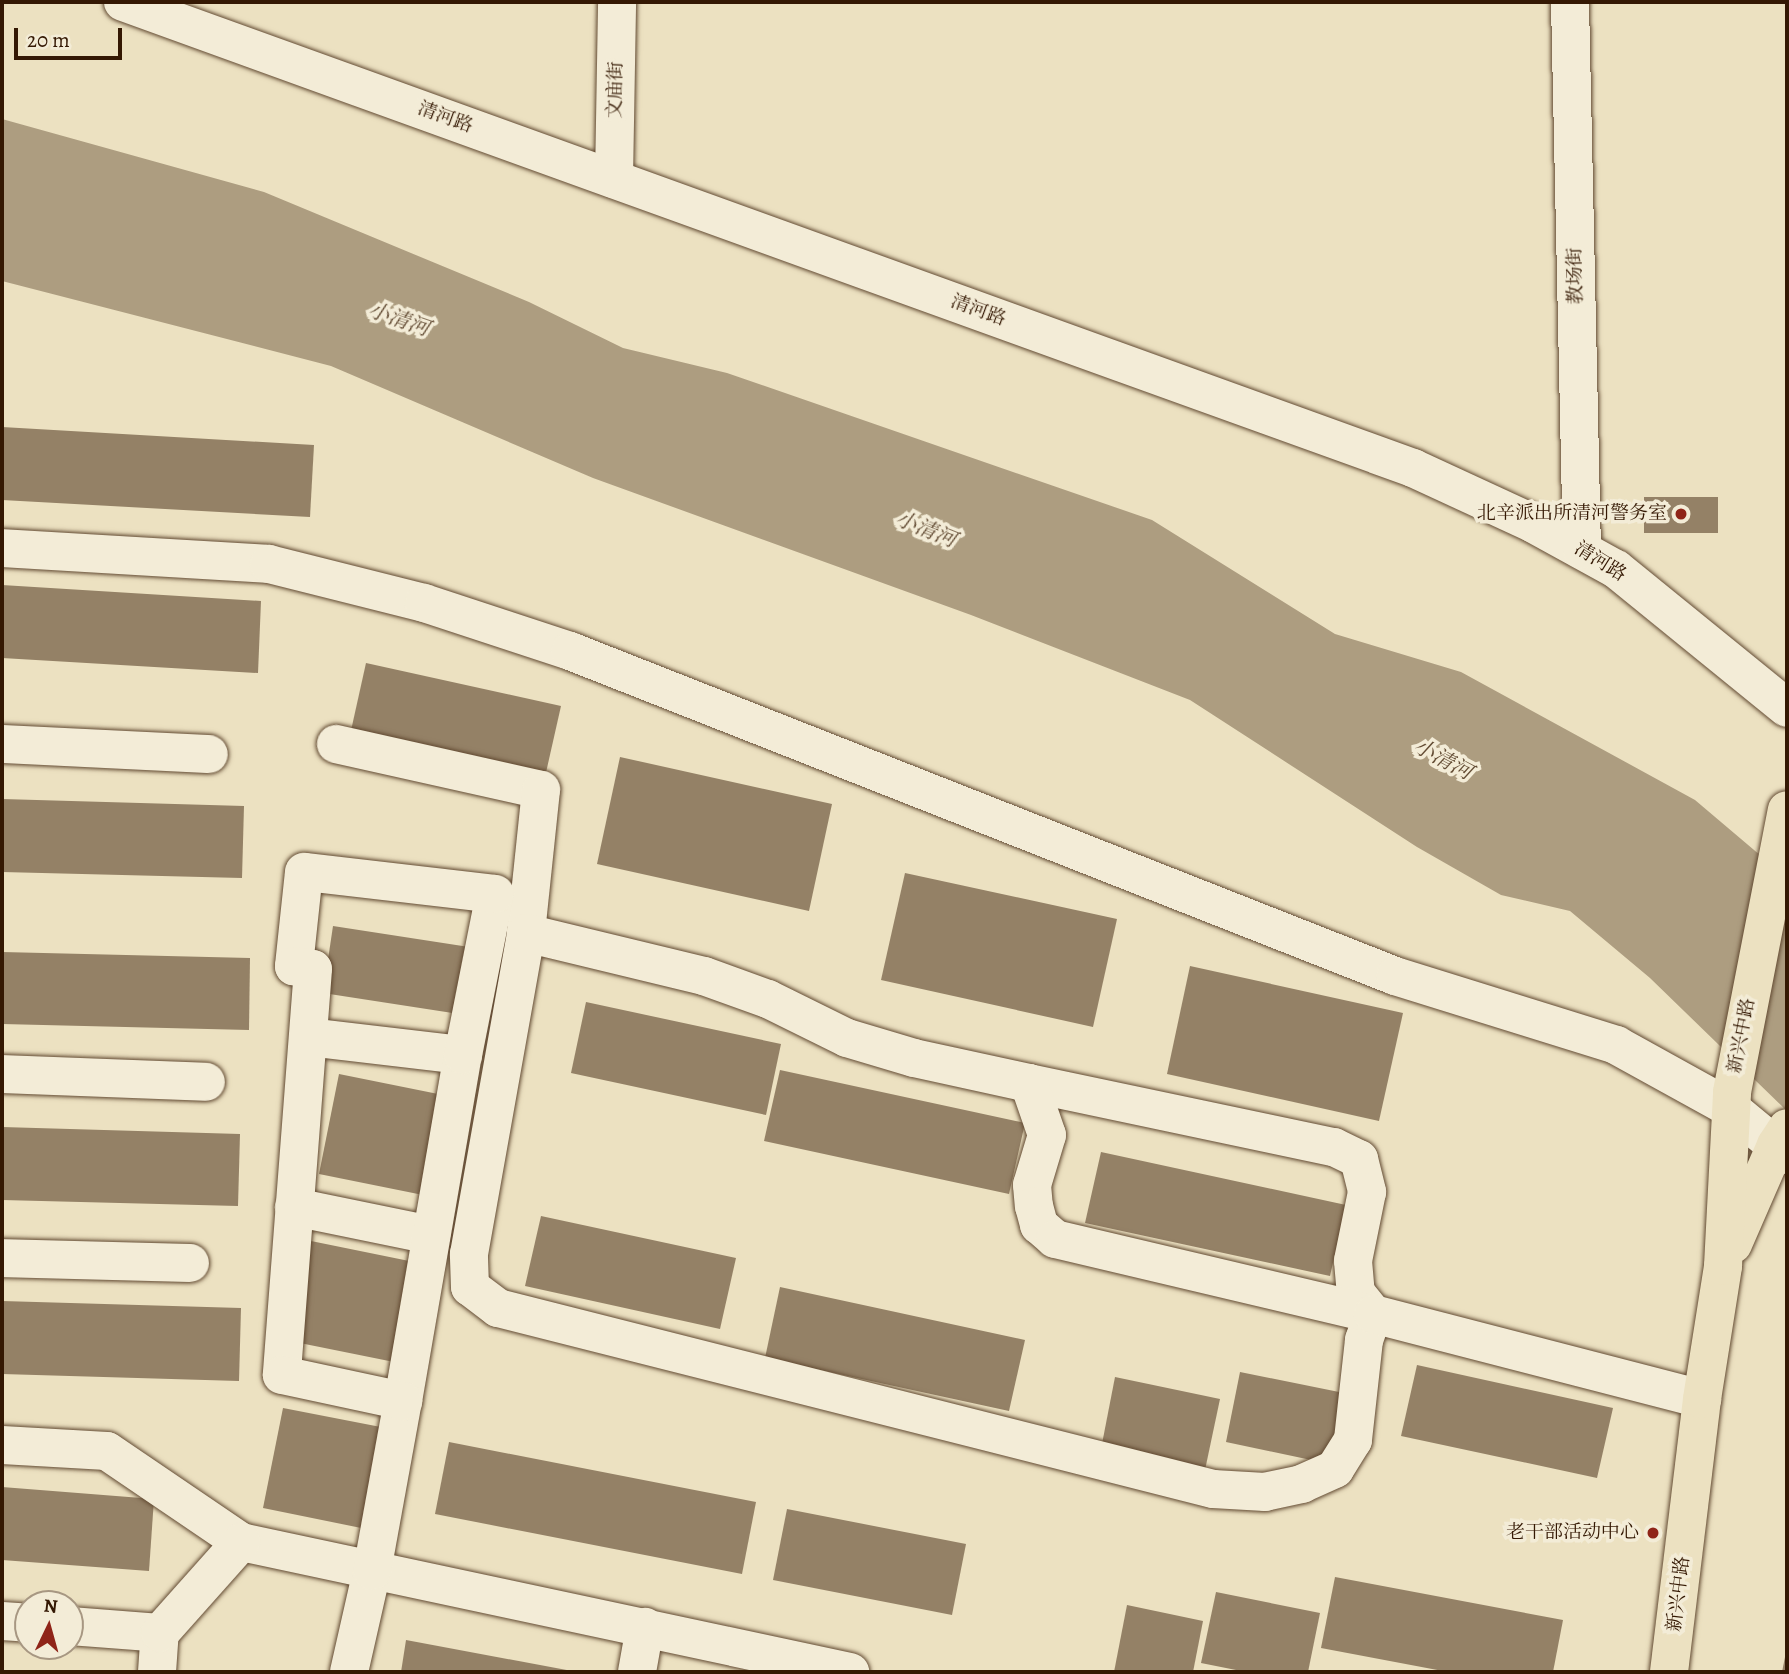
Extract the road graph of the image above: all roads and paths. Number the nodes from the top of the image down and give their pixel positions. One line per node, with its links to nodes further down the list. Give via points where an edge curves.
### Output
1 (123, 2): 4 (street, 清河路)
2 (617, 2): 4 (street, 文庙街)
3 (1570, 2): 6 (street, 教场街)
4 (614, 179): 6 (street, 清河路, via 1413,468)
5 (2, 548): 18 (street, via 269,564 424,603 570,651 1395,976 1616,1045)
6 (1582, 550): 7 (street, 清河路, via 1616,569)
7 (1787, 708)
8 (2, 744): 10 (street)
9 (336, 744): 12 (street, via 541,790)
10 (209, 754)
11 (1787, 810): 18 (main road, 新兴中路)
12 (526, 933): 17 (street, via 704,976 768,999 847,1038); 25 (street, via 469,1254 470,1287 498,1308 1213,1489 1265,1492 1302,1485 1335,1469 1353,1440 1364,1340)
13 (309, 1037): 14 (street); 14 (street, via 313,969 294,966 304,872 495,894); 20 (street)
14 (463, 1055): 21 (street)
15 (2, 1074): 16 (street)
16 (206, 1082)
17 (1029, 1083): 25 (street, via 1047,1135 1032,1185 1034,1206 1039,1226 1055,1240); 25 (street, via 1334,1147 1359,1159 1367,1192 1353,1261 1356,1293)
18 (1731, 1100): 19 (street); 24 (main road, 新兴中路)
19 (1784, 1139): 24 (main road, 新兴中路)
20 (294, 1206): 21 (street); 27 (street, via 282,1375)
21 (431, 1235): 27 (street)
22 (2, 1258): 23 (street)
23 (190, 1264)
24 (1723, 1266): 26 (main road, 新兴中路)
25 (1373, 1314): 26 (street)
26 (1702, 1399): 38 (main road, 新兴中路)
27 (403, 1401): 30 (street)
28 (2, 1445): 29 (street, via 107,1451)
29 (241, 1542): 30 (street); 33 (street)
30 (372, 1571): 32 (street); 35 (street)
31 (84, 1627): 33 (street)
32 (645, 1627): 36 (street); 37 (street)
33 (160, 1633): 34 (street)
34 (157, 1672)
35 (349, 1672)
36 (637, 1672)
37 (850, 1672)
38 (1669, 1672)

